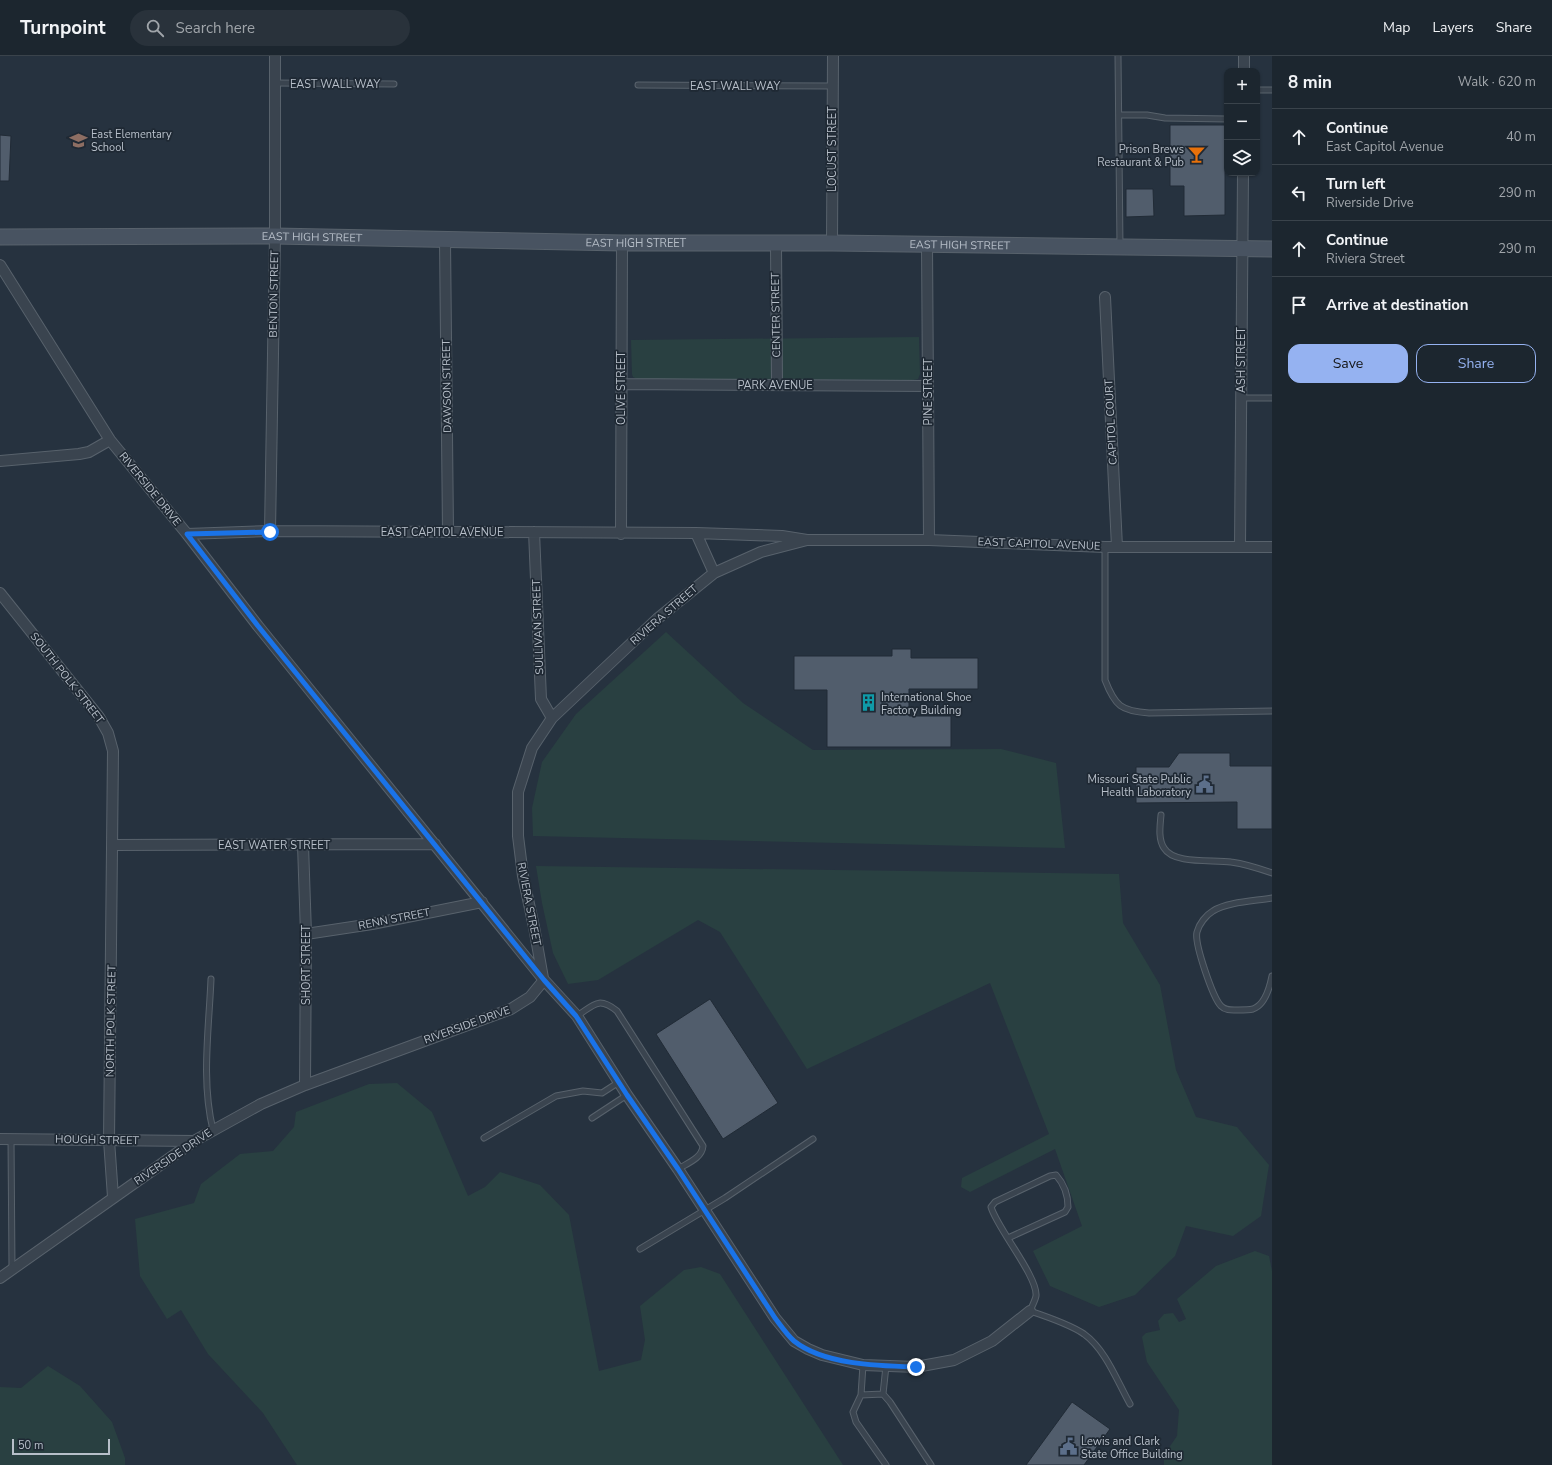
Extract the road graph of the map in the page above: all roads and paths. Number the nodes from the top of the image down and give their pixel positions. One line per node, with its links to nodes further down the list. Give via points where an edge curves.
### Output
1 (275, 56): 6 (street, BENTON STREET)
2 (833, 56): 9 (street, LOCUST STREET)
3 (1118, 56): 12 (lane)
4 (1244, 56): 5 (street)
5 (1244, 68)
6 (275, 83): 7 (lane, EAST WALL WAY); 15 (street, BENTON STREET)
7 (394, 84)
8 (638, 85): 9 (lane, EAST WALL WAY)
9 (833, 86): 19 (street, LOCUST STREET)
10 (1260, 90): 11 (lane)
11 (1272, 90)
12 (1119, 115): 13 (lane); 22 (lane)
13 (1224, 119)
14 (1243, 176): 23 (street, ASH STREET)
15 (275, 236): 16 (main road, EAST HIGH STREET); 17 (main road, EAST HIGH STREET); 34 (street, BENTON STREET)
16 (0, 237)
17 (445, 240): 18 (main road, EAST HIGH STREET); 35 (street, DAWSON STREET)
18 (622, 243): 20 (main road, EAST HIGH STREET); 27 (street, OLIVE STREET)
19 (832, 243): 20 (main road, EAST HIGH STREET); 21 (main road, EAST HIGH STREET)
20 (776, 244): 28 (street, CENTER STREET)
21 (928, 245): 22 (main road, EAST HIGH STREET); 29 (street, PINE STREET)
22 (1120, 247): 23 (main road, EAST HIGH STREET)
23 (1242, 248): 24 (main road, EAST HIGH STREET); 30 (street, ASH STREET)
24 (1272, 249)
25 (0, 265): 32 (street, RIVERSIDE DRIVE)
26 (1105, 297): 43 (street, CAPITOL COURT)
27 (622, 384): 28 (street, PARK AVENUE); 39 (street, OLIVE STREET)
28 (777, 385): 29 (street, PARK AVENUE)
29 (928, 386): 41 (street, PINE STREET)
30 (1241, 398): 31 (lane); 44 (street, ASH STREET)
31 (1272, 398)
32 (110, 440): 33 (street, via 89,452 79,454); 38 (street, RIVERSIDE DRIVE)
33 (0, 462)
34 (270, 532): 35 (street, EAST CAPITOL AVENUE); 38 (street, EAST CAPITOL AVENUE)
35 (448, 532): 36 (street, EAST CAPITOL AVENUE)
36 (534, 532): 39 (street, EAST CAPITOL AVENUE); 49 (street, SULLIVAN STREET, via 540,699)
37 (696, 533): 39 (street, EAST CAPITOL AVENUE); 40 (street, EAST CAPITOL AVENUE, via 782,536); 46 (street)
38 (187, 534): 51 (street, RIVERSIDE DRIVE, via 258,626)
39 (620, 534)
40 (807, 540): 41 (street, EAST CAPITOL AVENUE); 46 (street, EAST CAPITOL AVENUE, via 761,552)
41 (929, 540): 42 (street, EAST CAPITOL AVENUE)
42 (1105, 547): 43 (street, EAST CAPITOL AVENUE); 48 (lane, via 1105,680 1111,695 1120,707 1134,712 1149,713)
43 (1117, 547): 44 (street, EAST CAPITOL AVENUE)
44 (1240, 547): 45 (street, EAST CAPITOL AVENUE)
45 (1272, 547)
46 (714, 573): 49 (street, RIVIERA STREET, via 657,618)
47 (0, 593): 52 (street, SOUTH POLK STREET, via 99,717 108,732 113,751)
48 (1272, 711)
49 (552, 718): 60 (street, RIVIERA STREET, via 532,748 518,792 518,836 523,876)
50 (1160, 815): 54 (lane, via 1160,837 1164,849 1174,857 1231,862 1254,866)
51 (435, 844): 53 (street, EAST WATER STREET); 56 (street, RIVERSIDE DRIVE)
52 (113, 845): 53 (street, EAST WATER STREET); 71 (street, NORTH POLK STREET)
53 (303, 846): 57 (street, SHORT STREET)
54 (1272, 873)
55 (1272, 898): 58 (lane, via 1218,908 1202,921 1196,932 1200,954 1216,998 1225,1009 1229,1011 1256,1008 1268,992)
56 (482, 902): 57 (street, RENN STREET); 60 (street, RIVERSIDE DRIVE)
57 (306, 934): 63 (street, SHORT STREET)
58 (1272, 976)
59 (211, 979): 66 (lane, via 207,1066 209,1112)
60 (544, 980): 61 (street); 63 (street, RIVERSIDE DRIVE, via 530,997 511,1009)
61 (576, 1016): 62 (street); 73 (lane, via 597,1002 607,1003 617,1011 703,1146 703,1152 699,1156)
62 (619, 1082): 64 (street); 67 (lane, via 602,1093 583,1091 556,1096)
63 (305, 1085): 66 (street, RIVERSIDE DRIVE)
64 (627, 1095): 65 (lane); 73 (street)
65 (592, 1118)
66 (213, 1130): 72 (street, RIVERSIDE DRIVE)
67 (484, 1138)
68 (0, 1139): 69 (street, HOUGH STREET)
69 (11, 1139): 71 (street, HOUGH STREET); 78 (lane)
70 (813, 1139): 75 (lane)
71 (109, 1140): 72 (street, HOUGH STREET); 74 (street, NORTH POLK STREET)
72 (194, 1141): 74 (street, RIVERSIDE DRIVE)
73 (678, 1169): 75 (street)
74 (113, 1197): 78 (street, RIVERSIDE DRIVE)
75 (704, 1210): 77 (lane); 81 (street, via 775,1318 794,1341 822,1355)
76 (1008, 1238): 76 (lane, via 990,1207 995,1202 1056,1175 1068,1196 1068,1207 1064,1212); 80 (lane, via 1033,1282 1036,1296)
77 (640, 1249)
78 (12, 1269): 79 (street, RIVERSIDE DRIVE)
79 (0, 1278)
80 (1030, 1311): 82 (street, via 992,1341 954,1360 916,1367); 85 (lane, via 1047,1316 1084,1334 1099,1349)
81 (863, 1365): 82 (street); 84 (lane)
82 (886, 1366): 83 (lane)
83 (883, 1394): 84 (lane); 87 (lane)
84 (861, 1395): 86 (lane, via 854,1412 856,1422)
85 (1130, 1404)
86 (886, 1465)
87 (931, 1465)

